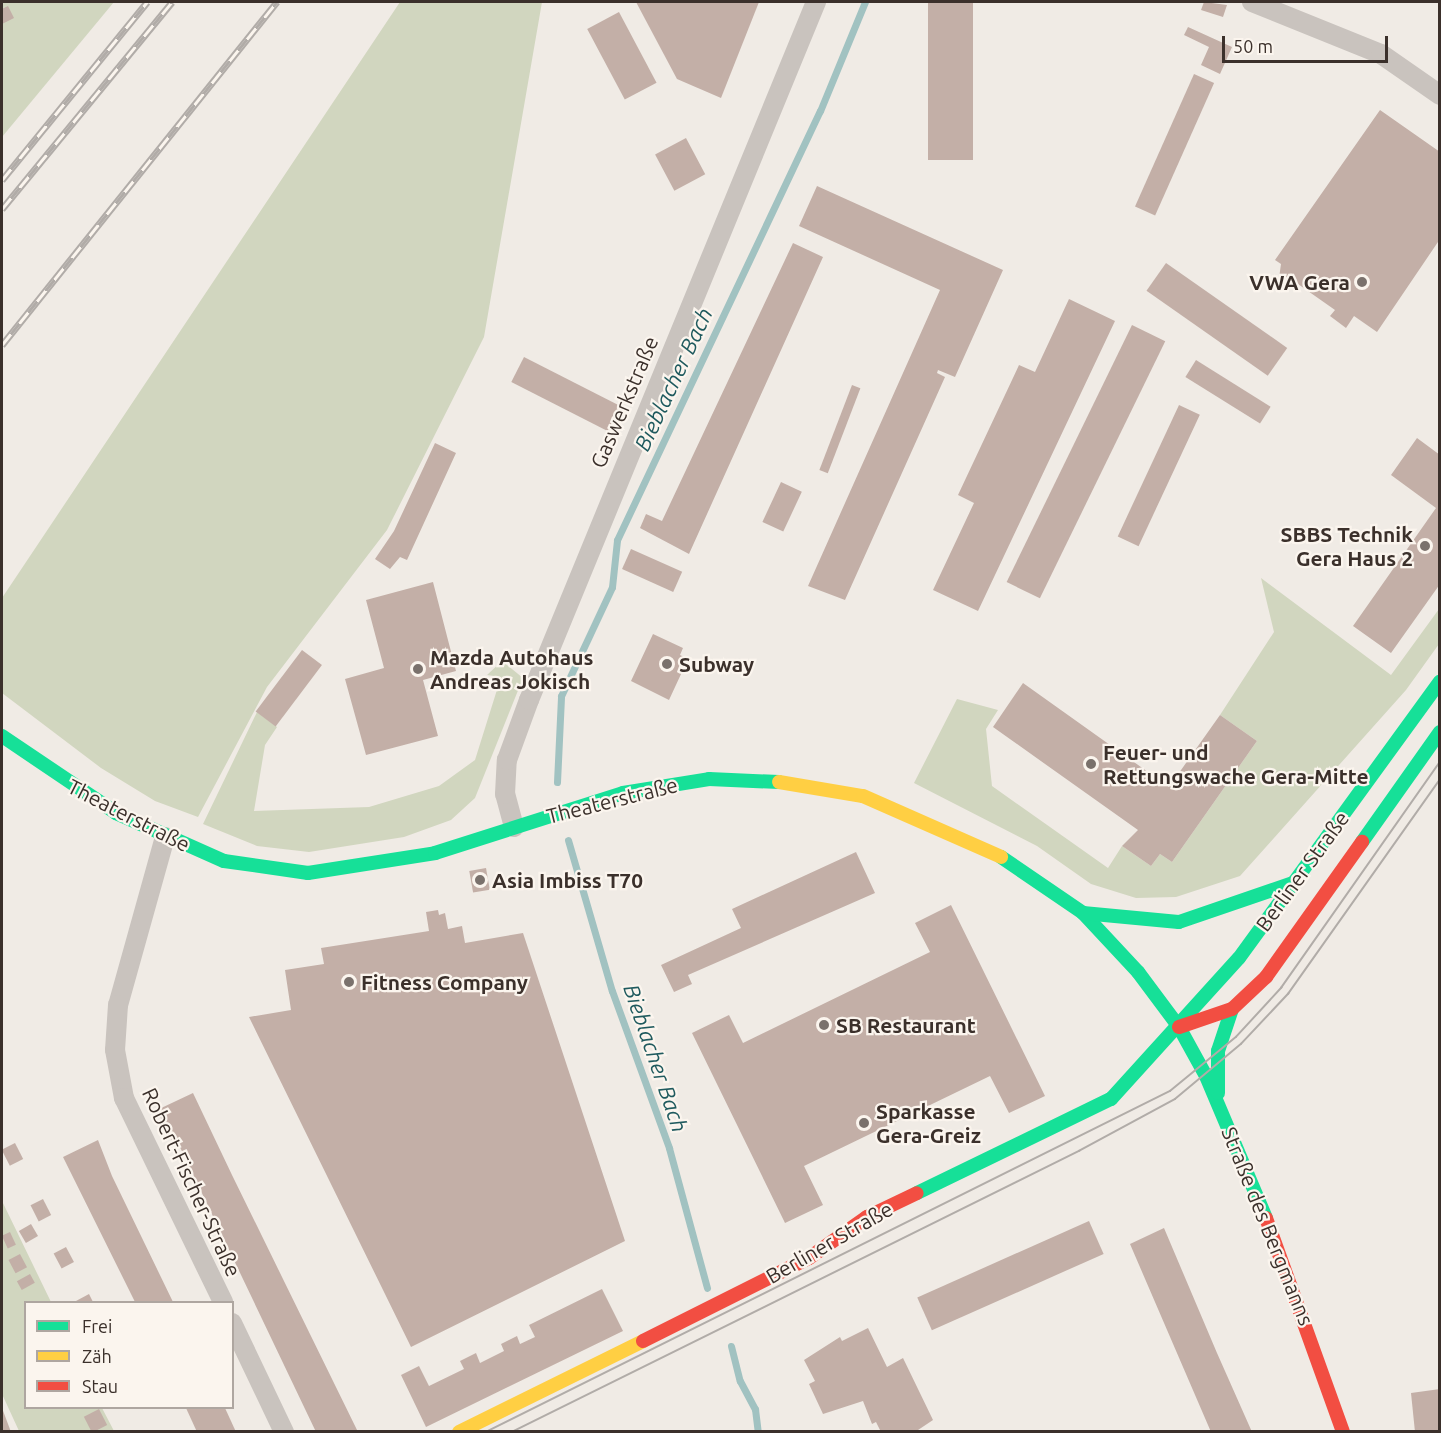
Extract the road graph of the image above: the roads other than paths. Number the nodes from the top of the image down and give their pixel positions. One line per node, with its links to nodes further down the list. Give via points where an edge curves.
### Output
1 (816, 2): 7 (street, Gaswerkstraße, via 507,760 505,794)
2 (1252, 2): 3 (street, via 1381,54)
3 (1440, 95)
4 (1440, 681): 9 (main road, Berliner Straße)
5 (1440, 732): 11 (main road, Berliner Straße, via 1266,977)
6 (2, 736): 8 (main road, Theaterstraße, via 68,784)
7 (514, 827): 8 (main road, Theaterstraße, via 435,853 308,873 224,861); 10 (main road, Theaterstraße, via 667,784 750,779 822,787 902,809 971,841 1006,859)
8 (165, 837): 14 (street, Robert-Fischer-Straße, via 118,1005 115,1050 124,1098)
9 (1293, 883): 10 (main road, via 1219,912 1179,922); 12 (main road, Berliner Straße, via 1239,958)
10 (1083, 913): 12 (main road, Theaterstraße, via 1138,972)
11 (1233, 1008): 12 (main road, Berliner Straße); 13 (main road, via 1218,1051)
12 (1179, 1027): 13 (main road, Straße des Bergmanns); 17 (main road, Berliner Straße, via 1111,1099 867,1217 809,1258)
13 (1218, 1104): 18 (main road, Straße des Bergmanns, via 1311,1332)
14 (222, 1301)
15 (234, 1327): 16 (street)
16 (285, 1431)
17 (459, 1431)
18 (1343, 1431)

